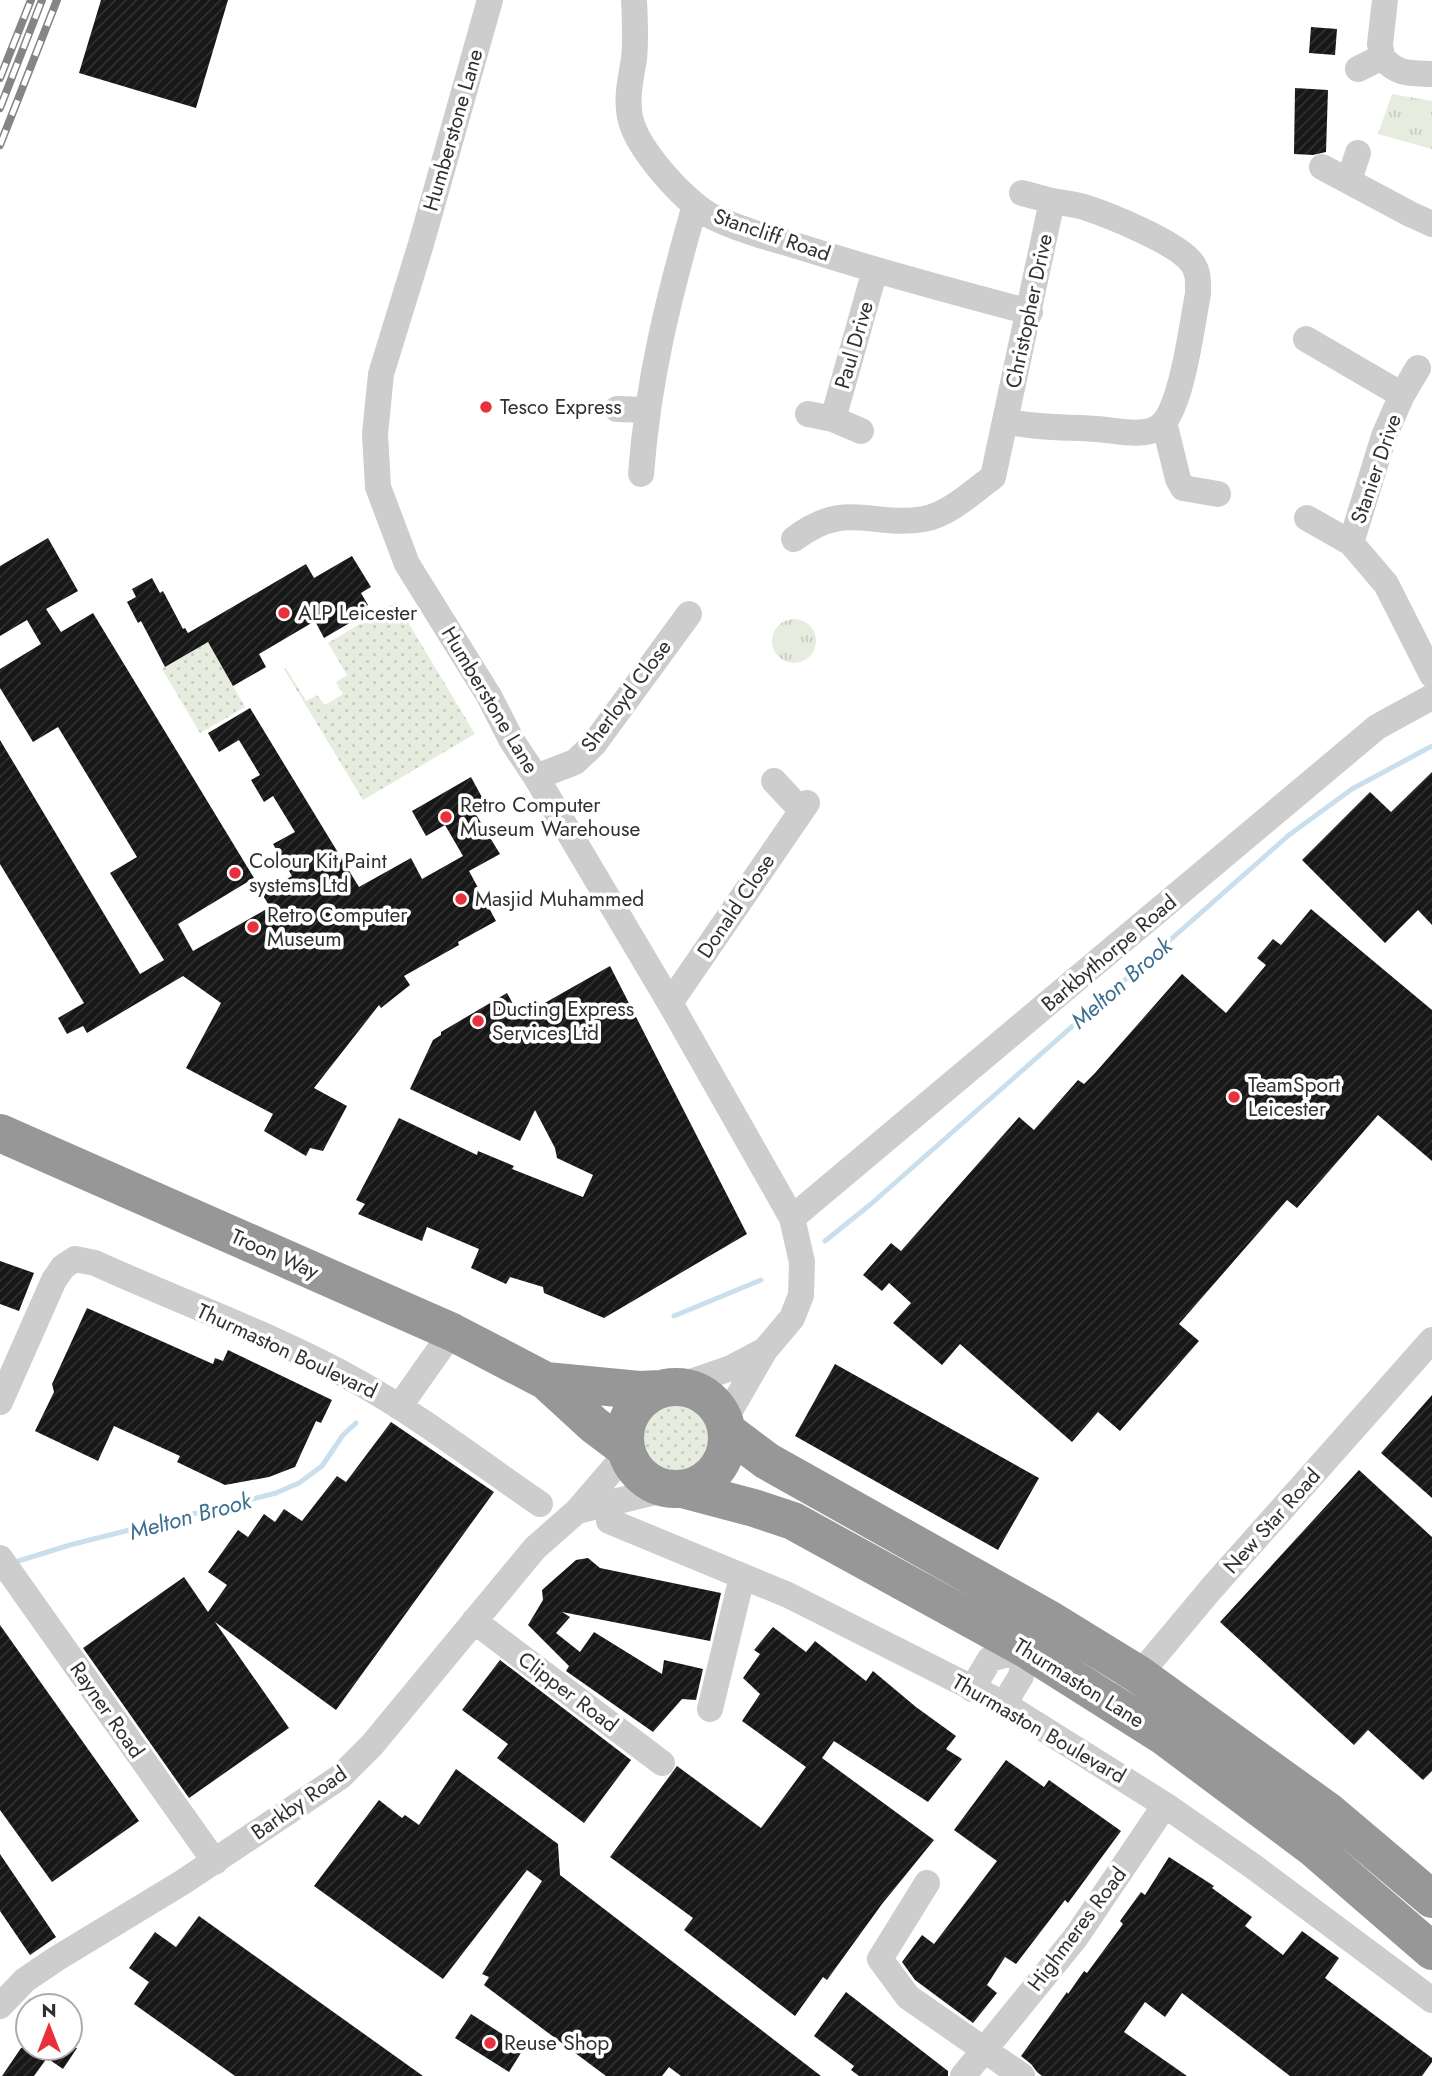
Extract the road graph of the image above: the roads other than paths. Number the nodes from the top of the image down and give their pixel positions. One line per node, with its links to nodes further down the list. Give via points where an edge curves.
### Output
1 (490, 0): 32 (street, Humberstone Lane, via 381,374 375,434 378,487 407,564)
2 (634, 0): 12 (street, Stancliff Road, via 630,118 659,169)
3 (1385, 0): 4 (street)
4 (1382, 57): 5 (street); 6 (street, via 1391,68)
5 (1358, 69)
6 (1432, 74)
7 (1358, 153): 9 (street)
8 (1322, 167): 9 (street)
9 (1349, 180): 13 (street)
10 (1022, 194): 11 (street)
11 (1052, 201): 15 (street, Christopher Drive); 22 (street, via 1122,222 1184,253 1194,265 1198,294 1177,401)
12 (695, 205): 14 (street, Stancliff Road, via 744,229); 20 (street, via 668,299)
13 (1432, 224)
14 (875, 270): 15 (street, Stancliff Road); 23 (street, Paul Drive, via 820,416)
15 (1030, 312): 21 (street, Christopher Drive)
16 (1306, 339): 18 (street, Stanier Drive)
17 (1418, 368): 18 (street, Stanier Drive)
18 (1402, 395): 28 (street, Stanier Drive, via 1384,436)
19 (617, 409): 20 (street)
20 (647, 410): 24 (street)
21 (1005, 421): 22 (street, via 1124,432 1158,428); 27 (street, Christopher Drive, via 993,477 943,512 907,520 845,516 826,509)
22 (1164, 422): 25 (street, via 1183,488)
23 (861, 431)
24 (641, 474)
25 (1218, 494)
26 (1307, 518): 28 (street, Stanier Drive)
27 (794, 539)
28 (1351, 543): 30 (street, Stanier Drive, via 1386,584)
29 (675, 620): 32 (street, Sherloyd Close, via 594,744 575,762)
30 (1432, 676)
31 (1432, 697): 36 (street, Barkbythorpe Road, via 1377,727)
32 (536, 777): 34 (street, Humberstone Lane)
33 (774, 781): 34 (street, Donald Close, via 804,806)
34 (670, 1003): 36 (street, Humberstone Lane)
35 (0, 1133): 37 (highway, Troon Way)
36 (792, 1219): 39 (street, Humberstone Lane, via 802,1262 802,1295 792,1318)
37 (452, 1332): 40 (highway, Troon Way); 43 (street)
38 (1432, 1340): 55 (street, New Star Road)
39 (765, 1350): 41 (street, Humberstone Lane, via 731,1368); 44 (street, Humberstone Lane)
40 (546, 1381): 41 (highway, Troon Way, via 639,1390); 45 (highway, Troon Way)
41 (669, 1388): 44 (highway, via 692,1389 706,1396); 45 (highway, via 647,1396 636,1406 628,1419)
42 (0, 1402): 43 (street, Thurmaston Boulevard, via 54,1280 75,1259 94,1263 285,1347)
43 (399, 1407): 47 (street, Thurmaston Boulevard)
44 (725, 1426): 46 (highway, via 726,1447 711,1475 698,1484); 52 (highway, Thurmaston Lane, via 767,1461)
45 (626, 1451): 46 (highway, via 645,1479); 48 (street, Barkby Road)
46 (675, 1489): 48 (street, Barkby Road); 54 (highway, Thurmaston Lane, via 793,1521)
47 (540, 1504)
48 (577, 1511): 53 (street, Barkby Road, via 535,1548)
49 (609, 1521): 51 (street, Thurmaston Boulevard)
50 (0, 1559): 62 (street, Rayner Road)
51 (742, 1577): 56 (street, Thurmaston Boulevard, via 788,1595); 59 (street)
52 (1047, 1618): 54 (street); 55 (highway, Thurmaston Lane)
53 (474, 1621): 60 (street, Clipper Road); 62 (street, Barkby Road, via 373,1745 341,1777)
54 (1026, 1649): 56 (street, via 990,1659); 57 (street, via 1021,1676); 58 (highway, Thurmaston Lane)
55 (1138, 1674): 58 (street, New Star Road); 64 (highway, Thurmaston Lane, via 1329,1812)
56 (972, 1689): 57 (street, Thurmaston Boulevard)
57 (1004, 1704): 61 (street, Thurmaston Boulevard)
58 (1116, 1706): 65 (highway, Thurmaston Lane, via 1312,1847)
59 (710, 1709)
60 (662, 1763)
61 (1165, 1805): 66 (street, Thurmaston Boulevard); 68 (street, Highmeres Road, via 1076,1937)
62 (215, 1861): 67 (street, Barkby Road, via 55,1959 25,1980)
63 (927, 1883): 68 (street, via 880,1959 908,1997)
64 (1432, 1899)
65 (1432, 1951)
66 (1432, 2000)
67 (0, 2006)
68 (984, 2049): 69 (street, Highmeres Road); 70 (street)
69 (962, 2076)
70 (1022, 2076)

